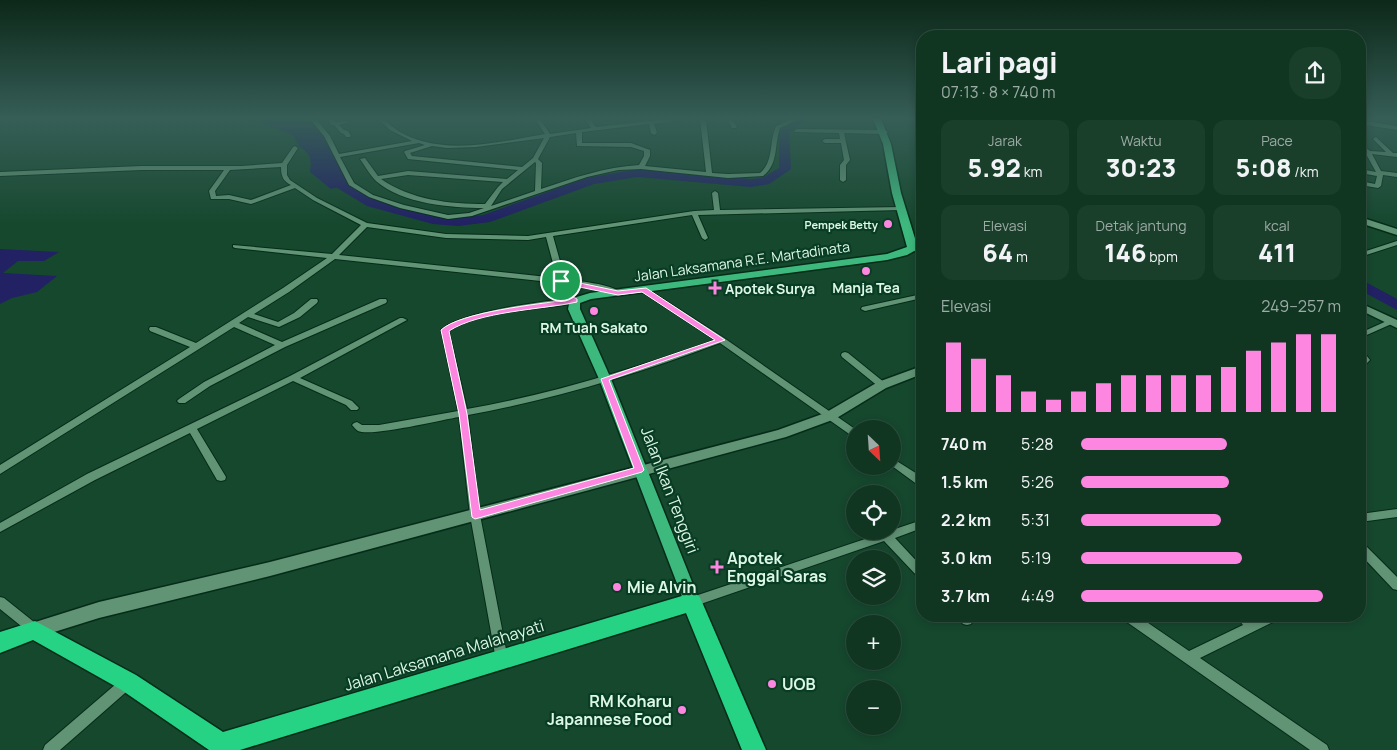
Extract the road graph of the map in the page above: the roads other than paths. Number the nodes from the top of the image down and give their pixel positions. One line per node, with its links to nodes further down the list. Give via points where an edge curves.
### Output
1 (290, 154): 14 (street)
2 (348, 154): 11 (street)
3 (408, 154): 17 (street, via 410,158)
4 (538, 154): 13 (street)
5 (647, 154): 15 (street)
6 (706, 154): 21 (street)
7 (773, 154): 21 (street, via 772,161 761,175)
8 (846, 154): 24 (street)
9 (890, 154): 31 (main road, Jalan Laksamana R.E. Martadinata)
10 (1369, 154): 20 (street)
11 (337, 156): 30 (street, via 351,184 371,196 402,207 448,217 470,215)
12 (363, 159): 23 (street)
13 (535, 159): 17 (street); 28 (street, via 539,163)
14 (284, 165): 16 (street); 27 (street, via 284,175)
15 (642, 167): 21 (street); 28 (street, via 590,174)
16 (228, 168): 19 (street); 27 (street, via 212,191 213,198 229,197 250,202)
17 (522, 169): 25 (street)
18 (1366, 172): 20 (street)
19 (0, 174)
20 (1380, 174): 22 (street); 26 (street, via 1378,186)
21 (709, 175)
22 (1397, 175)
23 (377, 178): 25 (street, via 408,173); 30 (street, via 421,198)
24 (843, 180)
25 (508, 181): 30 (street)
26 (1366, 184)
27 (295, 186): 35 (street)
28 (538, 192): 30 (street)
29 (715, 193): 32 (street)
30 (488, 207)
31 (900, 208): 32 (street); 40 (main road, Jalan Laksamana R.E. Martadinata)
32 (717, 212): 33 (street)
33 (694, 213): 37 (street); 38 (street)
34 (1366, 222): 36 (street)
35 (365, 226): 37 (street, via 464,238); 44 (street)
36 (1397, 232)
37 (549, 236): 45 (street)
38 (705, 238)
39 (1397, 243): 43 (street)
40 (916, 245)
41 (235, 246): 44 (street)
42 (916, 247): 46 (main road, Jalan Laksamana R.E. Martadinata, via 888,257)
43 (1366, 253)
44 (333, 257): 45 (street); 54 (street)
45 (561, 281): 47 (street); 51 (street, via 566,296)
46 (643, 290): 47 (main road, Jalan Laksamana R.E. Martadinata); 60 (street)
47 (618, 293): 51 (main road, Jalan Laksamana R.E. Martadinata)
48 (916, 297): 52 (street)
49 (314, 301): 54 (street, via 279,325)
50 (384, 301): 61 (street)
51 (574, 301): 66 (main road, Jalan Ikan Tenggiri, via 574,309); 70 (street, via 512,310 446,327)
52 (865, 309)
53 (1366, 309): 57 (street)
54 (246, 314): 56 (street)
55 (403, 320): 65 (street)
56 (232, 323): 61 (street); 62 (street)
57 (1395, 323): 59 (street)
58 (153, 329): 62 (street)
59 (1366, 334)
60 (721, 340): 66 (street); 71 (street)
61 (282, 345): 68 (street, via 214,380)
62 (196, 346): 76 (street)
63 (845, 355): 67 (street)
64 (916, 372): 67 (street)
65 (293, 378): 69 (street); 73 (street)
66 (605, 379): 70 (street); 77 (main road, Jalan Ikan Tenggiri)
67 (882, 385): 71 (street)
68 (182, 401)
69 (354, 408)
70 (463, 414): 72 (street, via 387,428 360,428); 81 (street)
71 (830, 416): 74 (street); 77 (street, via 781,434)
72 (357, 425)
73 (192, 428): 78 (street); 84 (street, via 90,476)
74 (846, 428)
75 (901, 467): 79 (street)
76 (0, 470)
77 (639, 470): 81 (street); 92 (main road, Jalan Ikan Tenggiri)
78 (221, 477)
79 (916, 478)
80 (1397, 513): 82 (street)
81 (475, 515): 97 (street, via 99,610); 100 (street)
82 (1366, 517)
83 (916, 526): 85 (street, Jalan Laksamana Malahayati)
84 (0, 528)
85 (901, 531)
86 (874, 540): 92 (street, Jalan Laksamana Malahayati)
87 (890, 540): 89 (street)
88 (1366, 553): 90 (street)
89 (916, 568)
90 (1397, 585)
91 (0, 602): 97 (street)
92 (692, 602): 100 (highway, Jalan Laksamana Malahayati); 104 (highway, Jalan Ikan Tenggiri)
93 (1136, 622): 99 (street)
94 (1249, 622): 96 (street)
95 (1259, 622): 96 (street)
96 (1252, 625): 99 (street)
97 (35, 630): 98 (highway); 101 (highway, Jalan Laksamana Malahayati)
98 (0, 643)
99 (1187, 658): 105 (street)
100 (502, 660): 102 (highway, Jalan Laksamana Malahayati)
101 (128, 682): 102 (highway, Jalan Laksamana Malahayati); 103 (street)
102 (220, 747)
103 (50, 750)
104 (754, 750)
105 (1322, 750)

